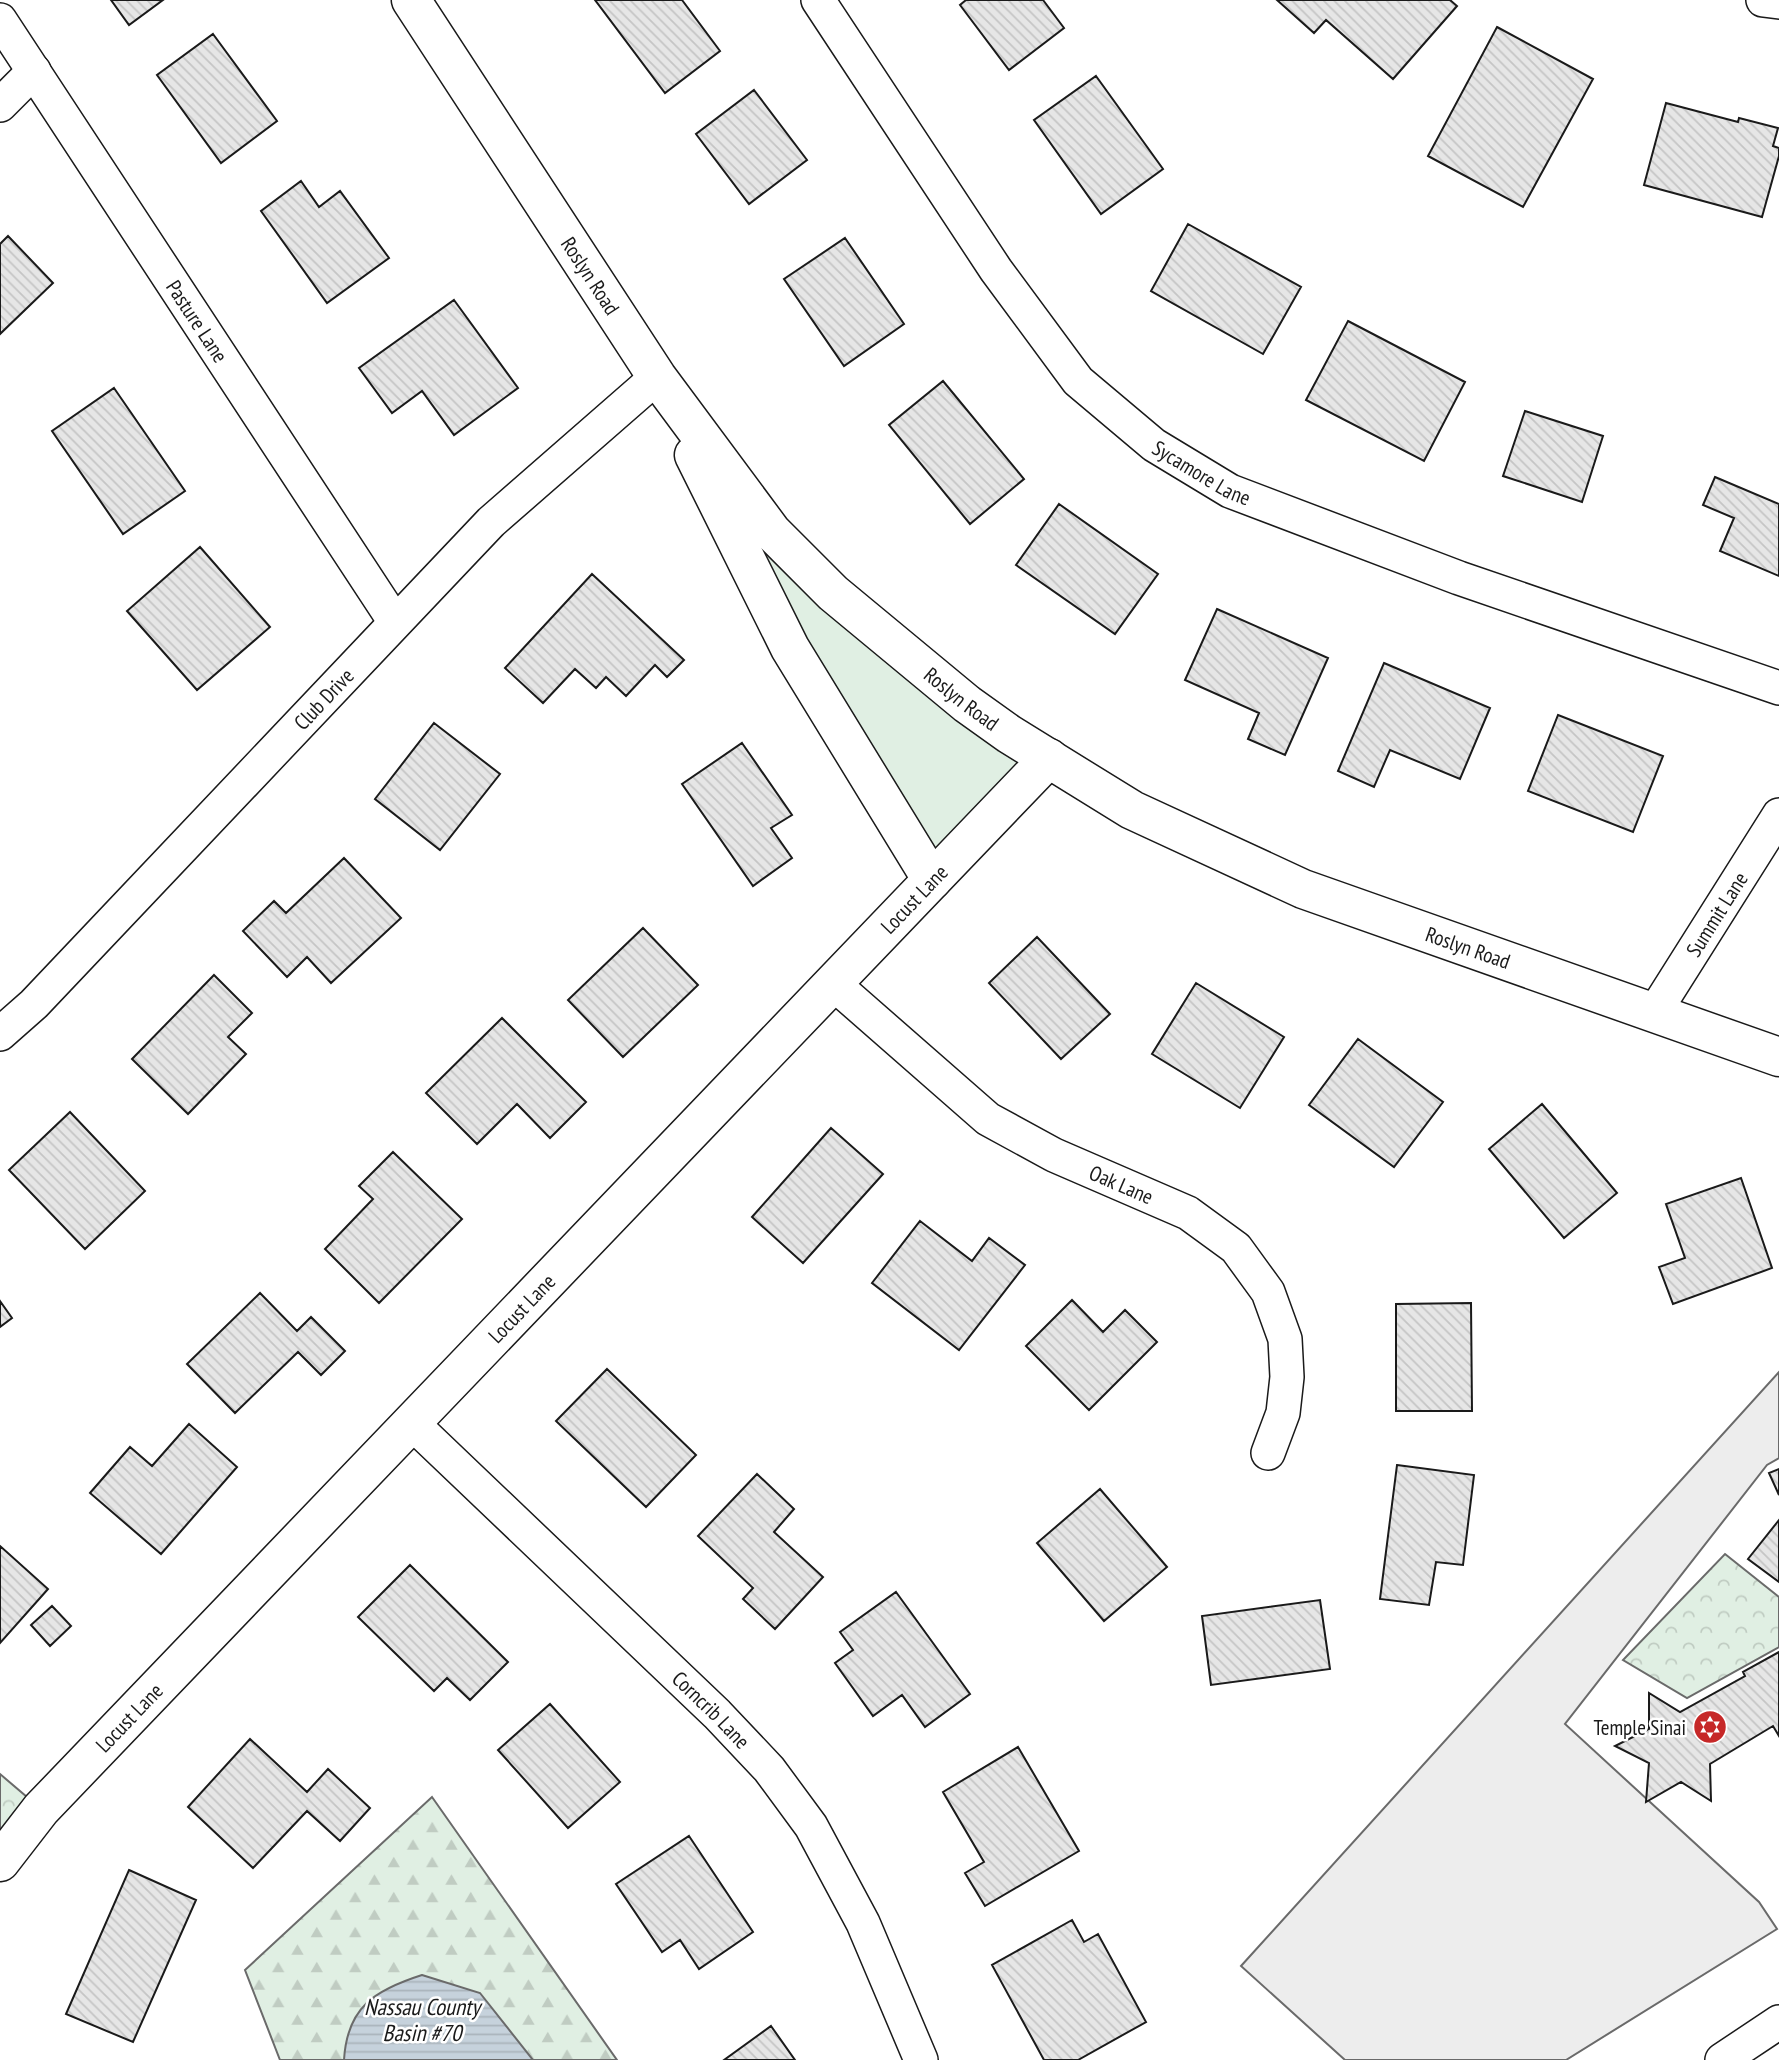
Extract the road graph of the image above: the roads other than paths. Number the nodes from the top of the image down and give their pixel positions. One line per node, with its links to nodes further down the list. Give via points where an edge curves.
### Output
1 (411, 0): 8 (main road, Roslyn Road)
2 (818, 0): 10 (street, Sycamore Lane, via 996,270 1070,370 1154,445 1230,491 1459,578)
3 (1763, 0): 4 (street)
4 (1779, 2)
5 (0, 20): 6 (street, Pasture Lane)
6 (34, 71): 7 (street); 9 (street, Pasture Lane)
7 (0, 105)
8 (657, 377): 9 (street, Club Drive, via 491,522); 11 (main road, Roslyn Road, via 772,532 833,593 967,704); 13 (main road, via 790,648)
9 (394, 622): 16 (street, Club Drive, via 34,1004)
10 (1779, 688)
11 (1049, 758): 13 (main road, Locust Lane); 15 (main road, Roslyn Road, via 1132,810 1303,889)
12 (1779, 815): 15 (street, Summit Lane)
13 (932, 880): 14 (main road, Locust Lane)
14 (835, 985): 18 (main road, Locust Lane); 19 (street, Oak Lane, via 988,1119 1054,1155 1188,1213 1236,1248 1268,1292 1285,1339 1283,1413)
15 (1654, 1013): 17 (main road, Roslyn Road)
16 (0, 1034)
17 (1779, 1057)
18 (413, 1424): 20 (main road, Locust Lane, via 41,1809); 22 (street, Corncrib Lane, via 769,1769 811,1826 863,1923)
19 (1268, 1453)
20 (0, 1862)
21 (1779, 2022): 23 (street)
22 (921, 2060)
23 (1722, 2060)

